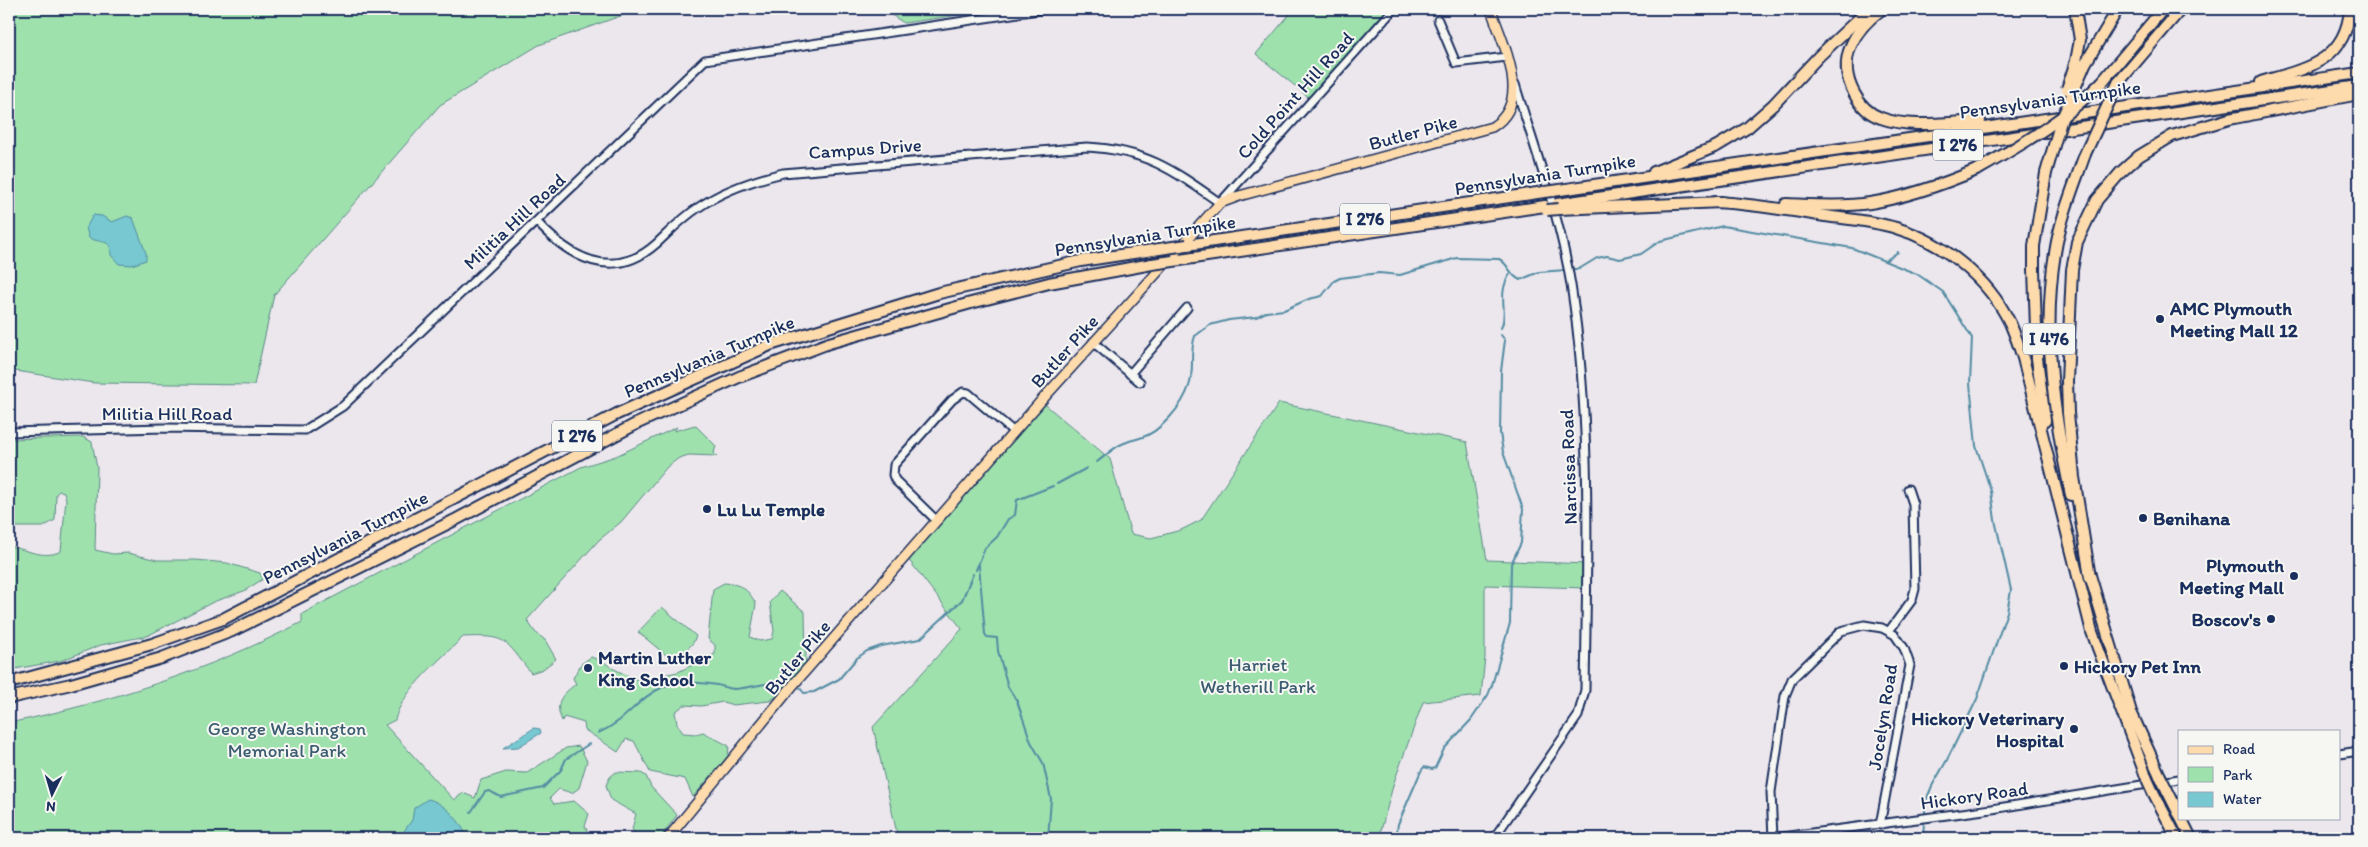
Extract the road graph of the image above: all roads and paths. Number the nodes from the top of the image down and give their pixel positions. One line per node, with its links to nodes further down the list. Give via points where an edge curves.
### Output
1 (1045, 9): 26 (street, Militia Hill Road, via 705,60)
2 (1394, 9): 24 (street, Cold Point Hill Road)
3 (1491, 9): 13 (main road, Butler Pike)
4 (1869, 9): 22 (highway, via 1747,128 1717,146)
5 (1882, 9): 21 (highway, via 1861,28 1846,64 1851,88 1867,110 1883,119 1908,123)
6 (2075, 9): 14 (highway)
7 (2118, 9): 14 (highway)
8 (2163, 9): 12 (highway, I 476)
9 (2181, 9): 17 (highway)
10 (2350, 9): 19 (highway, via 2343,38 2326,57 2297,71)
11 (1438, 20): 13 (street, via 1456,63)
12 (2152, 23): 17 (highway, I 476); 23 (highway, bridge, via 2087,97 2044,131 1979,169 1937,186 1868,203)
13 (1507, 57): 16 (main road, Butler Pike)
14 (2080, 62): 33 (highway, I 476, bridge, via 2056,122 2034,246 2037,358)
15 (2359, 73): 19 (highway, Pennsylvania Turnpike / I 276)
16 (1512, 77): 24 (main road, Butler Pike, via 1511,106 1505,117 1492,127); 47 (street, Narcissa Road, via 1542,171 1569,274 1578,350 1586,452 1584,698 1578,716)
17 (2118, 83): 36 (highway, I 476, bridge, via 2085,154 2055,250 2050,284 2049,333 2064,462)
18 (2359, 86): 25 (highway, Pennsylvania Turnpike / I 276)
19 (2228, 92): 21 (highway, Pennsylvania Turnpike / I 276)
20 (2359, 94): 36 (highway, via 2228,119 2172,136 2139,156 2097,200 2077,242 2072,270 2067,380 2074,477)
21 (2021, 121): 22 (highway, Pennsylvania Turnpike / I 276)
22 (1638, 178): 38 (highway, Pennsylvania Turnpike / I 276, bridge, via 1081,261 939,293 770,345 617,414 223,619 143,647)
23 (1716, 202): 25 (highway); 33 (highway, via 1791,210 1893,227 1926,240 1958,261 1982,282 2010,323 2023,358)
24 (1220, 203): 26 (street, Campus Drive, via 1168,168 1143,156 1087,147 783,173 745,184 711,199 687,215 647,251 619,262 594,262 575,255 555,242); 28 (main road, Butler Pike)
25 (1558, 207): 39 (highway, Pennsylvania Turnpike / I 276, bridge, via 1152,264 1049,283 829,343 739,377 636,424 457,519 232,631 162,658)
26 (537, 222): 31 (street, Militia Hill Road, via 343,406 304,430 164,428)
27 (1187, 308): 29 (street)
28 (1093, 342): 29 (street); 32 (main road, Butler Pike)
29 (1130, 374): 30 (street)
30 (1140, 382)
31 (9, 432)
32 (1014, 432): 35 (main road, Butler Pike); 35 (street, via 963,392 894,465 895,480)
33 (2052, 465): 49 (highway, I 476, bridge, via 2092,632 2153,792)
34 (1908, 489): 37 (street, via 1913,504 1915,589)
35 (936, 520): 46 (main road, Butler Pike, via 794,684)
36 (2090, 578): 43 (highway, I 476, bridge, via 2131,712)
37 (1889, 631): 45 (street, Jocelyn Road, via 1904,648 1910,673); 48 (street, via 1864,625 1841,631 1792,679 1785,696 1772,792)
38 (9, 683)
39 (9, 698)
40 (2359, 751): 41 (street)
41 (2340, 754)
42 (2178, 779): 45 (street, Hickory Road)
43 (2178, 812)
44 (2182, 820): 50 (highway)
45 (1880, 825): 48 (street, Hickory Road)
46 (668, 838)
47 (1494, 838)
48 (1773, 838)
49 (2177, 838)
50 (2192, 838)

